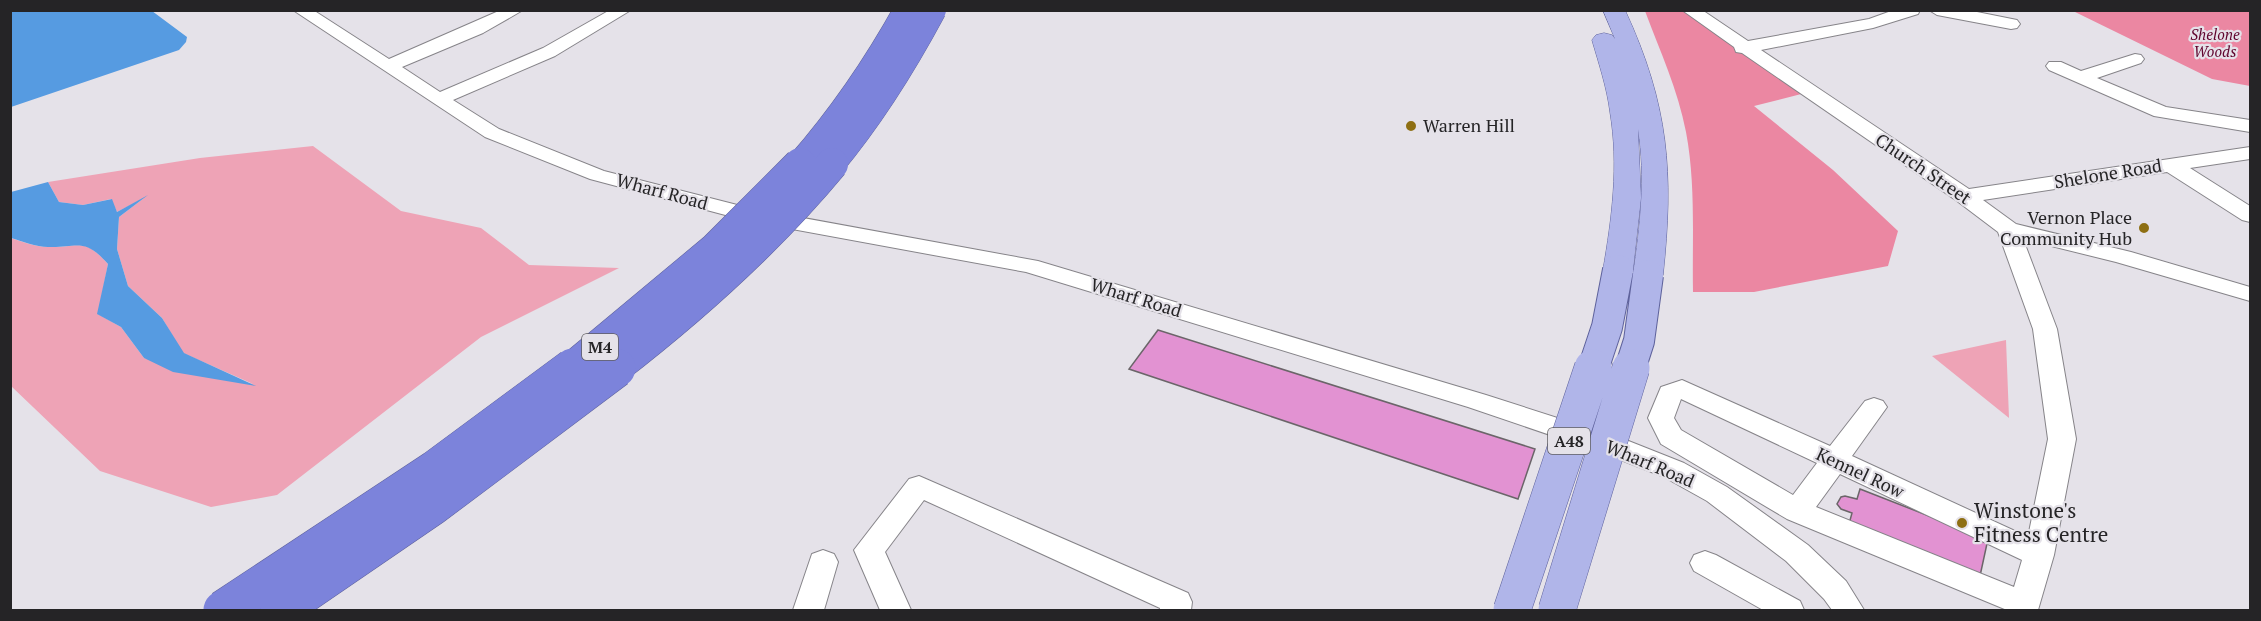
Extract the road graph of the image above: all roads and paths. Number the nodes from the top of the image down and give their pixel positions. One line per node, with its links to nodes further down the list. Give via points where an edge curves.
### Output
1 (301, 10): 14 (street, Wharf Road)
2 (514, 10): 14 (street, via 477,29)
3 (623, 10): 17 (street, via 549,52)
4 (908, 10): 33 (highway, M4, bridge, via 851,104 774,192 700,263 604,344 464,449)
5 (933, 10): 34 (highway, M4, bridge, via 904,67 864,125 813,186 717,282 560,412 398,531)
6 (1594, 10): 24 (main road, A48, via 1625,125 1628,176 1623,241)
7 (1614, 10): 24 (main road, A48, via 1641,85 1656,175)
8 (1690, 10): 12 (street, Church Street)
9 (1912, 10): 12 (street, via 1873,23)
10 (1937, 10): 11 (street)
11 (2014, 23)
12 (1742, 48): 21 (street, Church Street)
13 (2135, 59): 16 (street)
14 (380, 62): 17 (street, Wharf Road)
15 (2055, 66): 16 (street)
16 (2080, 77): 18 (street, via 2161,112)
17 (439, 99): 41 (street, Wharf Road, via 492,134 597,175 748,214 1030,266 1477,400 1616,447 1674,470 1718,494 1797,554 1835,590)
18 (2250, 126)
19 (2250, 153): 20 (street, Shelone Road)
20 (2171, 165): 21 (street, Shelone Road); 22 (street)
21 (1965, 195): 23 (street, Church Street)
22 (2248, 212)
23 (2008, 229): 25 (street, via 2123,256); 29 (street, via 2045,329 2062,439)
24 (1633, 273): 38 (main road, A48, bridge, via 1607,327); 39 (main road, A48, bridge, via 1639,341)
25 (2250, 294)
26 (1874, 407): 27 (street)
27 (1835, 461): 28 (street); 28 (street, Kennel Row, via 1682,389 1670,393 1661,418 1671,437); 29 (street, Kennel Row)
28 (1797, 511): 32 (street)
29 (2039, 555): 32 (street)
30 (823, 562): 35 (street)
31 (1705, 563): 40 (street)
32 (2024, 607)
33 (223, 610)
34 (280, 610)
35 (808, 610)
36 (895, 610): 37 (street, via 869,550 919,486 1177,602)
37 (1175, 610)
38 (1512, 610)
39 (1557, 610)
40 (1789, 610)
41 (1848, 610)

